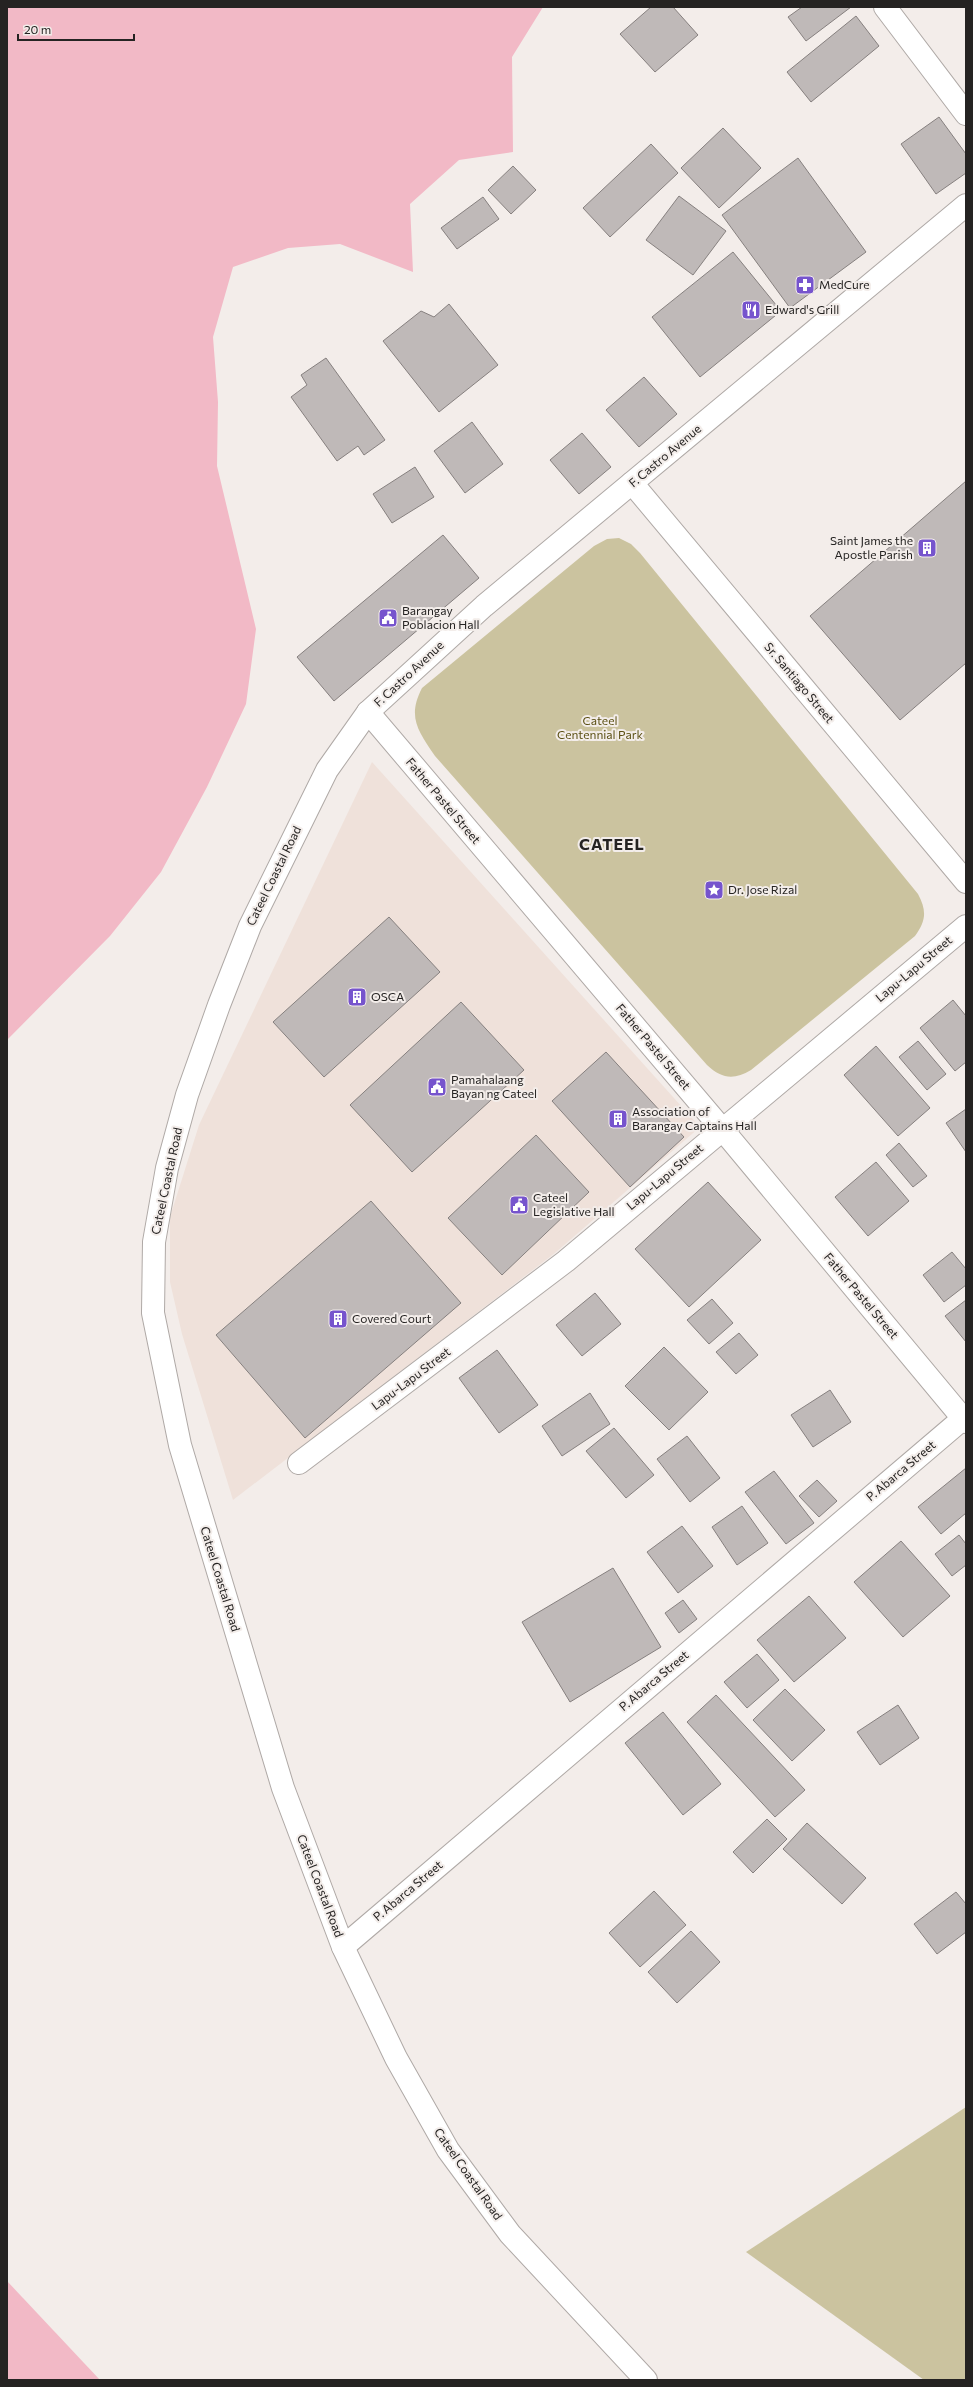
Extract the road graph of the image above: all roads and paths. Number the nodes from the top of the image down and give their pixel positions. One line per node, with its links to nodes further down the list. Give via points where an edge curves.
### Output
1 (885, 7): 2 (street)
2 (966, 114)
3 (966, 205): 4 (street, F. Castro Avenue)
4 (632, 483): 5 (street, F. Castro Avenue, via 484,606); 6 (street, Sr. Santiago Street)
5 (368, 712): 8 (street, Father Pastel Street); 11 (street, Cateel Coastal Road, via 327,770 250,926 187,1095 167,1168 154,1242 153,1313 180,1445 284,1788)
6 (966, 882)
7 (966, 926): 8 (street, Lapu-Lapu Street)
8 (722, 1128): 9 (street, Father Pastel Street); 10 (street, Lapu-Lapu Street, via 566,1262)
9 (965, 1419): 11 (street, P. Abarca Street)
10 (299, 1463)
11 (343, 1947): 12 (street, Cateel Coastal Road, via 396,2058 448,2150 510,2234)
12 (646, 2380)

